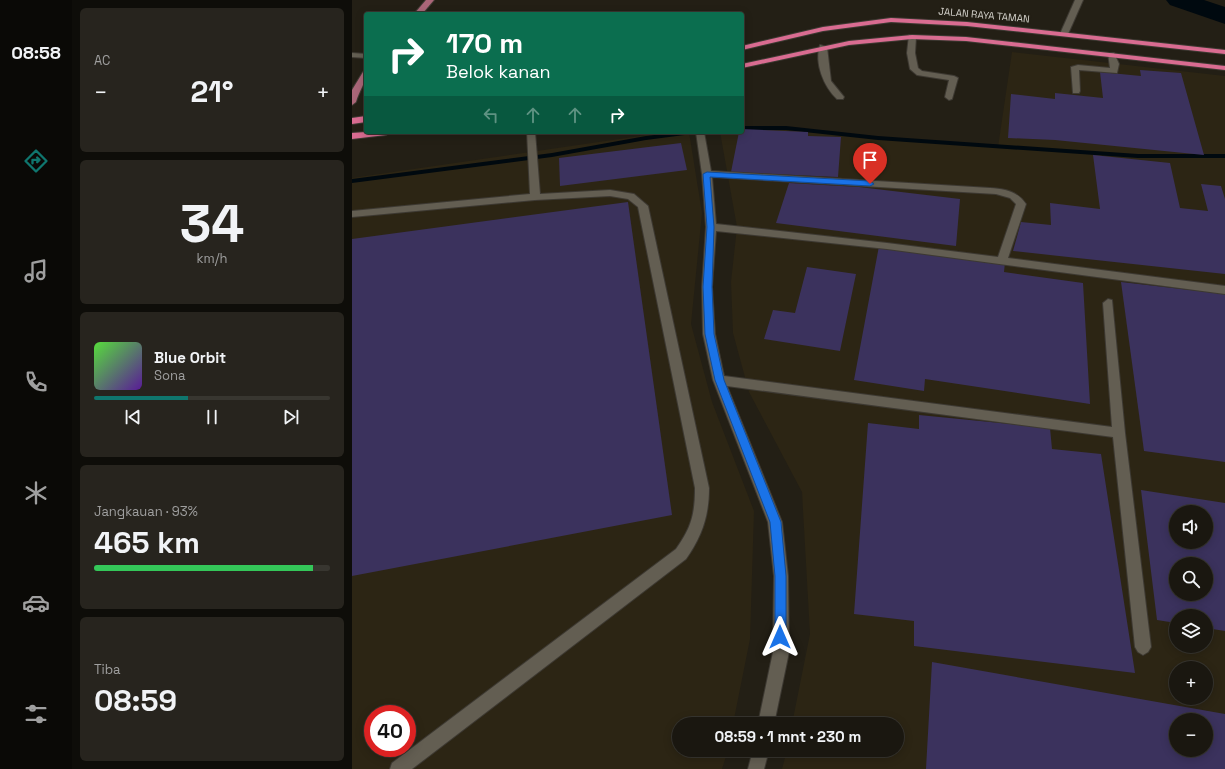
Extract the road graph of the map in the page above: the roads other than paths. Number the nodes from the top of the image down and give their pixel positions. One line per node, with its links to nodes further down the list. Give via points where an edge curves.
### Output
1 (430, 0): 3 (main road)
2 (1079, 0): 4 (street)
3 (420, 12)
4 (1064, 34): 6 (highway, JALAN RAYA TAMAN, via 967,24 891,20 823,29); 8 (highway, JALAN RAYA TAMAN)
5 (912, 37): 7 (highway, via 871,39); 9 (highway, via 966,39); 17 (street, via 914,69 920,73 954,78)
6 (744, 48)
7 (823, 48): 12 (highway); 16 (street, via 828,85 831,91)
8 (1225, 52)
9 (1111, 55): 13 (highway); 15 (street, via 1116,68 1114,71 1078,67 1074,69)
10 (352, 56): 11 (street)
11 (364, 56)
12 (744, 66)
13 (1225, 68)
14 (364, 77): 18 (main road)
15 (1076, 91)
16 (840, 96)
17 (949, 96)
18 (352, 102)
19 (364, 119): 20 (highway)
20 (352, 121)
21 (368, 134): 23 (highway)
22 (530, 134): 26 (street)
23 (352, 136)
24 (701, 136): 25 (street)
25 (707, 174): 28 (street); 29 (street, via 979,190 1008,194 1018,199 1021,204)
26 (535, 197): 27 (street); 37 (street, via 610,193 631,196 643,206 702,488 702,519 681,554)
27 (352, 214)
28 (711, 227): 29 (street); 32 (street, via 708,287 710,334)
29 (1002, 260): 30 (street)
30 (1225, 290)
31 (1108, 303): 33 (street)
32 (719, 380): 33 (street); 35 (street, via 775,522 780,576 780,652)
33 (1119, 433): 34 (street)
34 (1143, 647)
35 (767, 717)
36 (759, 757): 38 (street)
37 (398, 769)
38 (756, 769)

